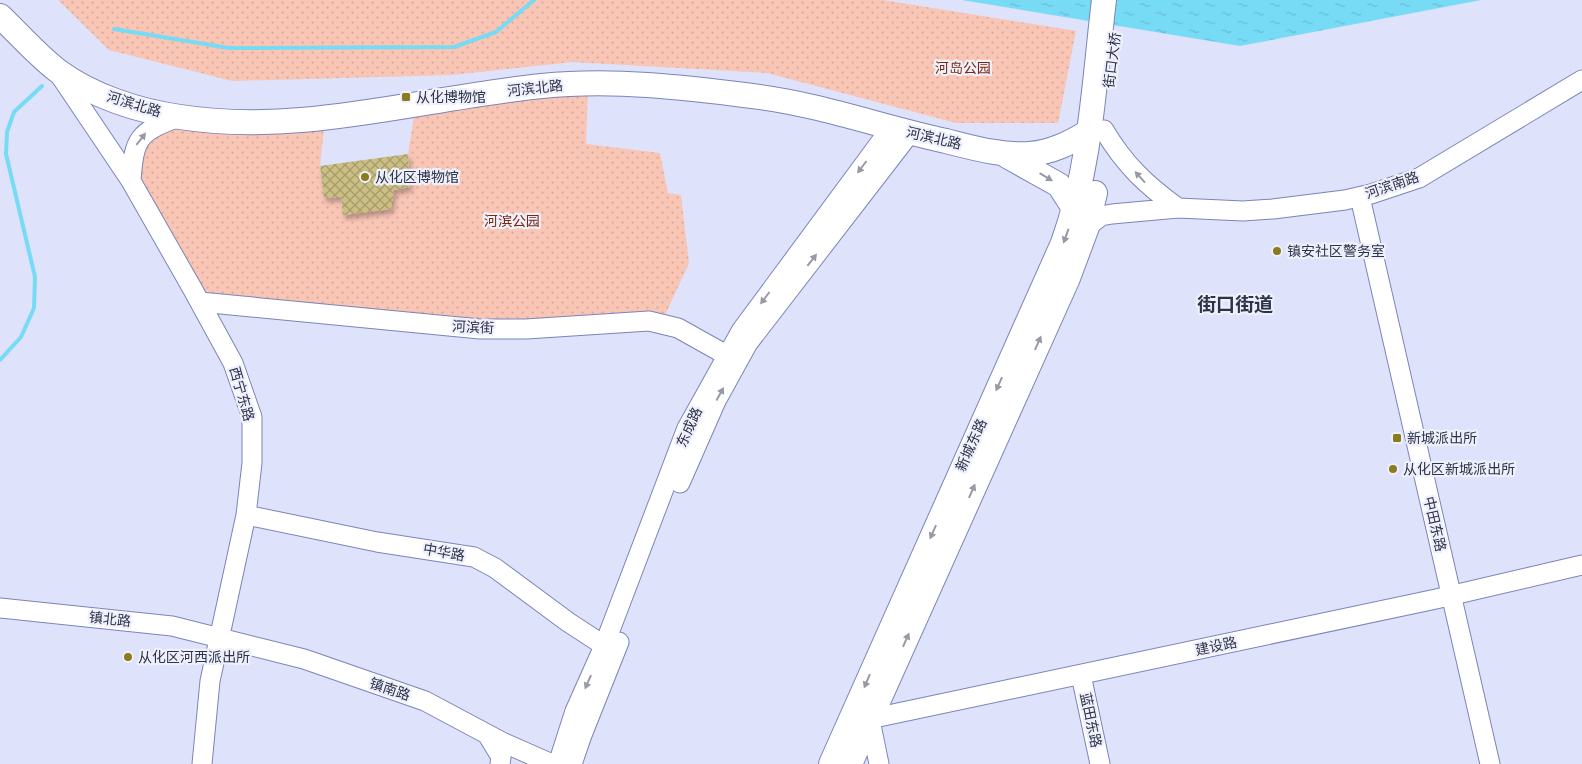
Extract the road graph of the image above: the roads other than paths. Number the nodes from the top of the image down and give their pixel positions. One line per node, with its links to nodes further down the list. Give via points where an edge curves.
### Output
1 (1104, 0): 7 (main road, 街口大桥)
2 (1119, 0): 7 (main road, 街口大桥)
3 (0, 16): 4 (main road, 河滨北路)
4 (56, 70): 6 (main road, 河滨北路, via 124,104); 10 (street, 西宁东路)
5 (1582, 80): 11 (street, 河滨南路, via 1419,178)
6 (180, 117): 8 (main road, 河滨北路, via 309,121 543,86 611,82 807,104); 10 (street, one-way to 6, via 133,151 141,135)
7 (1097, 126): 9 (main road, 河滨北路, via 1052,150); 12 (street, one-way to 7, via 1146,185); 13 (main road, 新城东路, via 1083,174)
8 (901, 131): 9 (main road, 河滨北路); 15 (street, 东成路, via 741,331)
9 (1006, 155): 13 (main road, 河滨北路, one-way to 13, via 1059,185)
10 (132, 181): 14 (street, 西宁东路)
11 (1360, 197): 12 (street, 河滨南路, via 1242,211); 18 (street, 中田东路)
12 (1178, 208): 13 (street, 河滨南路)
13 (1081, 219): 23 (main road, 新城东路, via 1063,243)
14 (200, 302): 15 (street, 河滨街, via 480,329 649,321 678,328); 16 (street, 西宁东路, via 233,363 252,417 252,463)
15 (732, 359): 21 (street, 东成路, via 687,428)
16 (246, 515): 20 (street, 西宁东路); 21 (street, 中华路, via 378,542 474,557 495,568)
17 (1582, 566): 18 (street, 建设路)
18 (1451, 595): 22 (street, 建设路); 34 (street, 中田东路)
19 (0, 608): 20 (street, 镇北路, via 172,626)
20 (218, 637): 24 (street, 镇南路, via 304,659 426,702); 25 (street, 西宁东路)
21 (610, 650): 28 (street, 东成路, one-way to 28, via 575,711); 29 (street, 东成路)
22 (1081, 675): 23 (street, 建设路); 33 (street, 蓝田东路)
23 (860, 722): 30 (main road, 新城东路); 31 (main road, 新城东路); 32 (street)
24 (486, 733): 26 (street, via 501,757); 27 (street, 镇南路)
25 (202, 764)
26 (500, 764)
27 (552, 764)
28 (558, 764)
29 (572, 764)
30 (831, 764)
31 (850, 764)
32 (879, 764)
33 (1100, 764)
34 (1490, 764)

